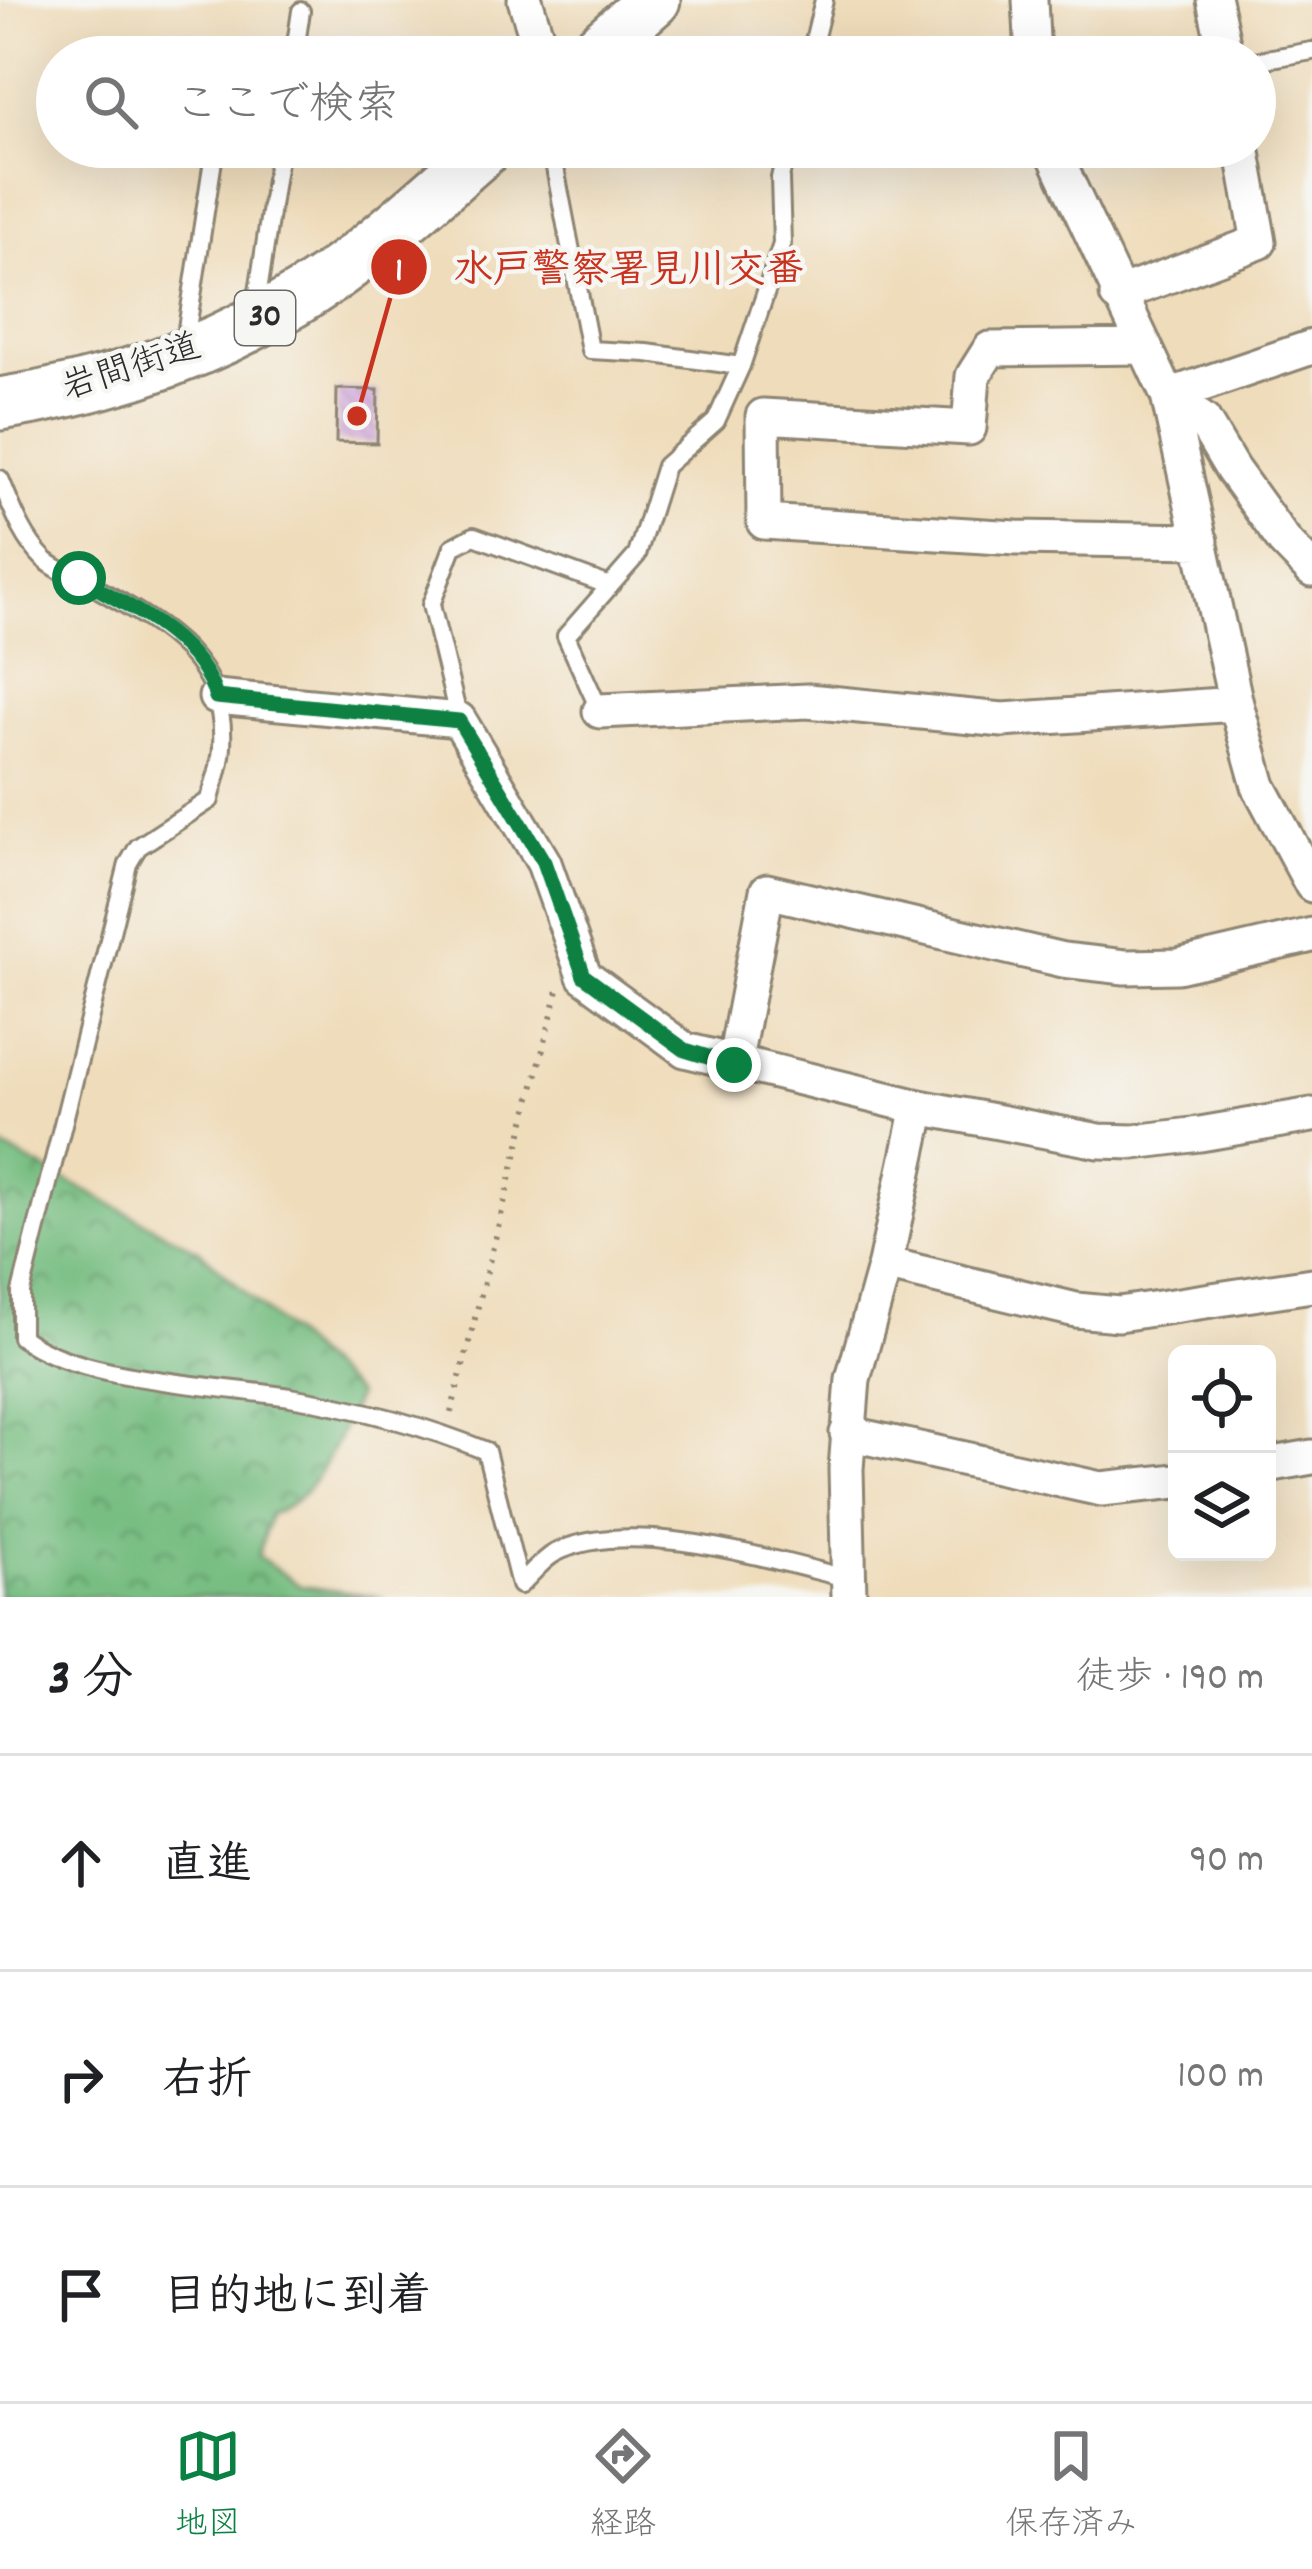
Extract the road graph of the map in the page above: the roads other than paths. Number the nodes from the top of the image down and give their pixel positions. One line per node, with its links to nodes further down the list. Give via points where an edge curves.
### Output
1 (525, 0): 8 (street)
2 (654, 0): 9 (main road)
3 (824, 0): 10 (lane)
4 (1030, 0): 11 (street)
5 (1214, 0): 12 (street)
6 (301, 11): 7 (lane)
7 (297, 36)
8 (536, 36)
9 (613, 36)
10 (815, 36)
11 (1033, 36)
12 (1222, 36)
13 (1312, 51): 14 (lane)
14 (1276, 58)
15 (212, 168): 26 (lane)
16 (277, 168): 23 (lane)
17 (462, 168): 23 (main road, 岩間街道 / 30, via 355,260)
18 (555, 168): 27 (lane, via 590,350)
19 (782, 168): 27 (lane, via 782,244)
20 (1061, 168): 22 (street)
21 (1246, 168): 22 (street, via 1259,242)
22 (1118, 295): 25 (street)
23 (253, 325): 26 (main road, 岩間街道 / 30)
24 (1312, 346): 28 (street)
25 (1144, 347): 28 (street); 32 (street, via 990,349 973,376 969,428 763,416 764,522)
26 (182, 358): 29 (main road, 岩間街道 / 30, via 92,387)
27 (741, 366): 34 (lane, via 716,422 665,466 638,555)
28 (1168, 396): 31 (street, via 1204,420 1232,470); 32 (street)
29 (0, 404)
30 (0, 479): 35 (lane, via 24,534 48,563 171,634 209,674)
31 (1298, 536): 33 (street)
32 (1201, 541): 36 (street)
33 (1312, 570)
34 (610, 586): 37 (lane, via 566,636); 38 (lane, via 474,536 453,548 431,605)
35 (216, 697): 38 (street); 50 (lane, via 223,748 210,800 138,847 128,864 21,1292 21,1337 41,1353 89,1365 293,1397 486,1451 520,1585 553,1554 601,1539 668,1540 752,1555)
36 (1236, 704): 37 (street, via 1004,720 808,701); 39 (street, via 1259,786)
37 (600, 711)
38 (459, 721): 41 (street, via 544,862 584,976 685,1050)
39 (1312, 885)
40 (1312, 935): 41 (street, via 1178,966 1125,968 767,892)
41 (734, 1065): 42 (street)
42 (920, 1107): 43 (street, via 1134,1142); 44 (street)
43 (1312, 1115)
44 (885, 1264): 45 (street, via 1119,1314); 46 (street)
45 (1312, 1285)
46 (847, 1433): 49 (street, via 1101,1489); 50 (street)
47 (1312, 1457): 48 (street)
48 (1276, 1463)
49 (1168, 1482)
50 (850, 1588)

